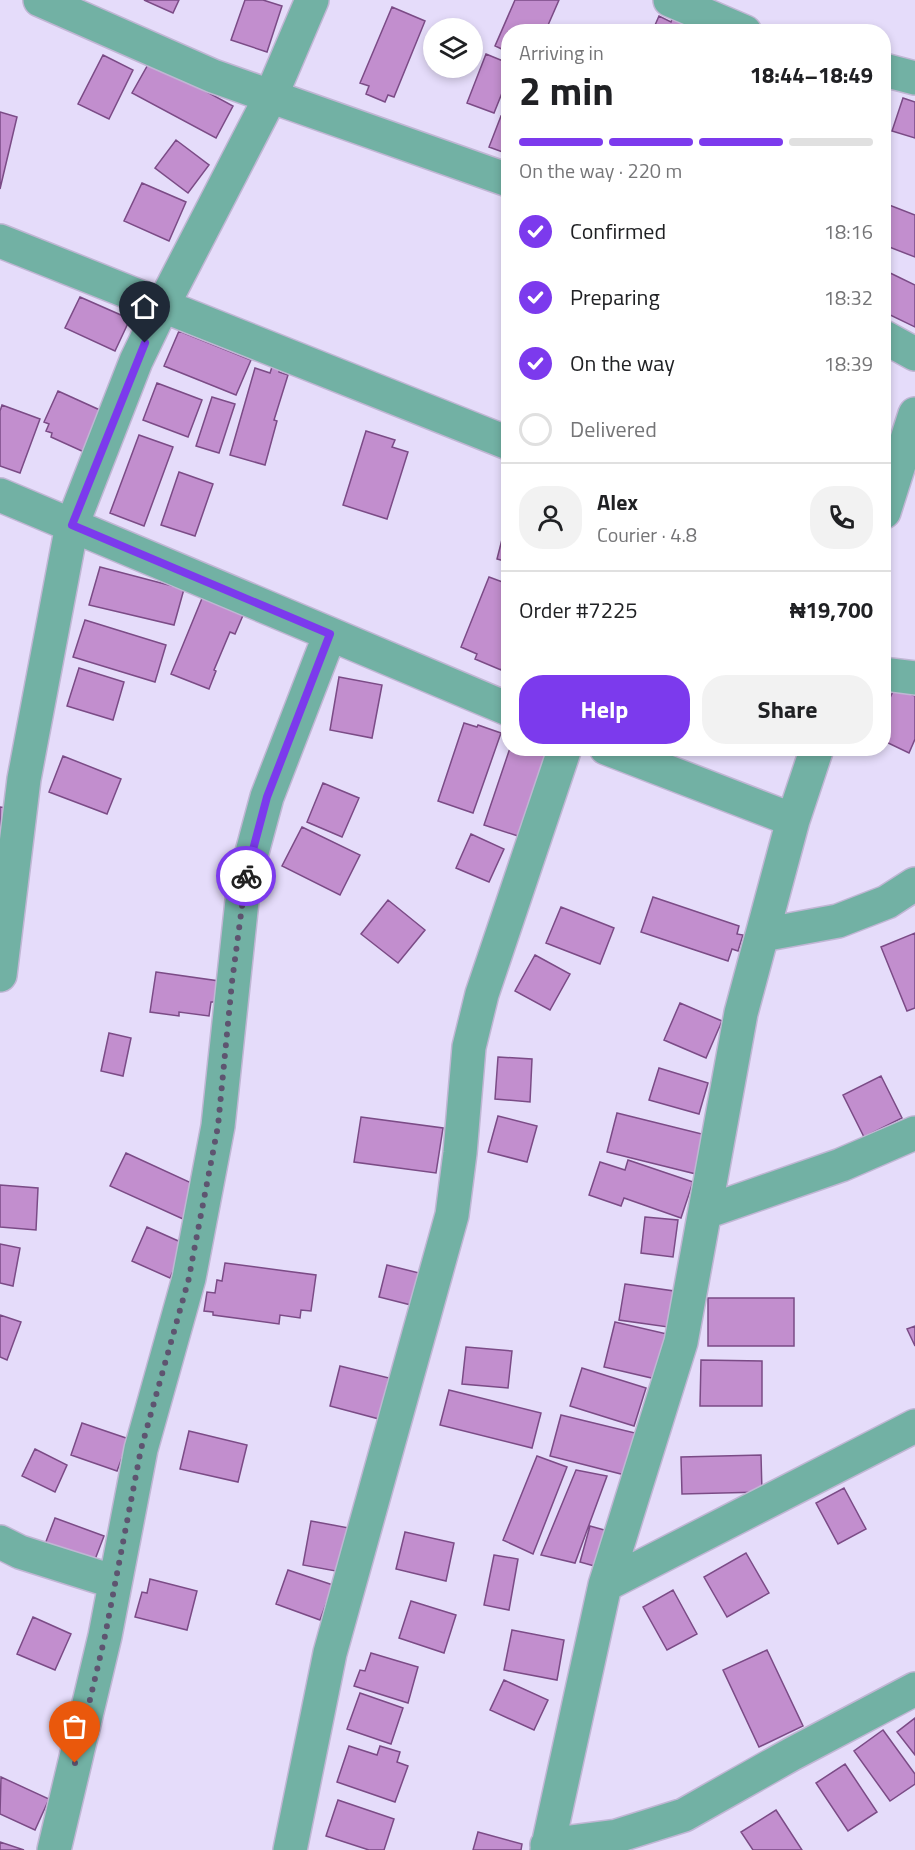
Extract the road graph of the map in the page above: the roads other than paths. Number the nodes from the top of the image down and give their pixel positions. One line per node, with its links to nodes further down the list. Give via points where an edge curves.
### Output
1 (40, 0): 7 (street, via 213,76)
2 (312, 0): 7 (street)
3 (670, 0): 4 (street)
4 (726, 24)
5 (891, 72): 6 (street)
6 (915, 78)
7 (271, 96): 8 (street); 10 (street)
8 (501, 178)
9 (0, 241): 10 (street)
10 (162, 307): 14 (street); 17 (street, via 136,361)
11 (891, 341): 12 (street)
12 (915, 354)
13 (914, 419): 15 (street)
14 (501, 440)
15 (891, 490)
16 (0, 495): 17 (street)
17 (72, 525): 18 (street); 23 (street)
18 (330, 634): 19 (street); 32 (street, via 267,797 244,882 215,1137 189,1278 141,1449)
19 (501, 706)
20 (562, 756): 37 (street, via 482,994 469,1047 452,1215 330,1653)
21 (627, 756): 24 (street)
22 (814, 756): 24 (street)
23 (12, 774): 27 (street)
24 (793, 820): 26 (street)
25 (915, 884): 26 (street, via 887,902 838,921)
26 (762, 935): 29 (street, via 741,1013)
27 (1, 969)
28 (915, 1133): 29 (street, via 841,1165)
29 (706, 1212): 33 (street, via 681,1342)
30 (915, 1426): 33 (street)
31 (0, 1542): 32 (street)
32 (115, 1582): 36 (street)
33 (606, 1586): 35 (street)
34 (915, 1689): 35 (street, via 684,1815 617,1836)
35 (547, 1848)
36 (54, 1850)
37 (290, 1850)

